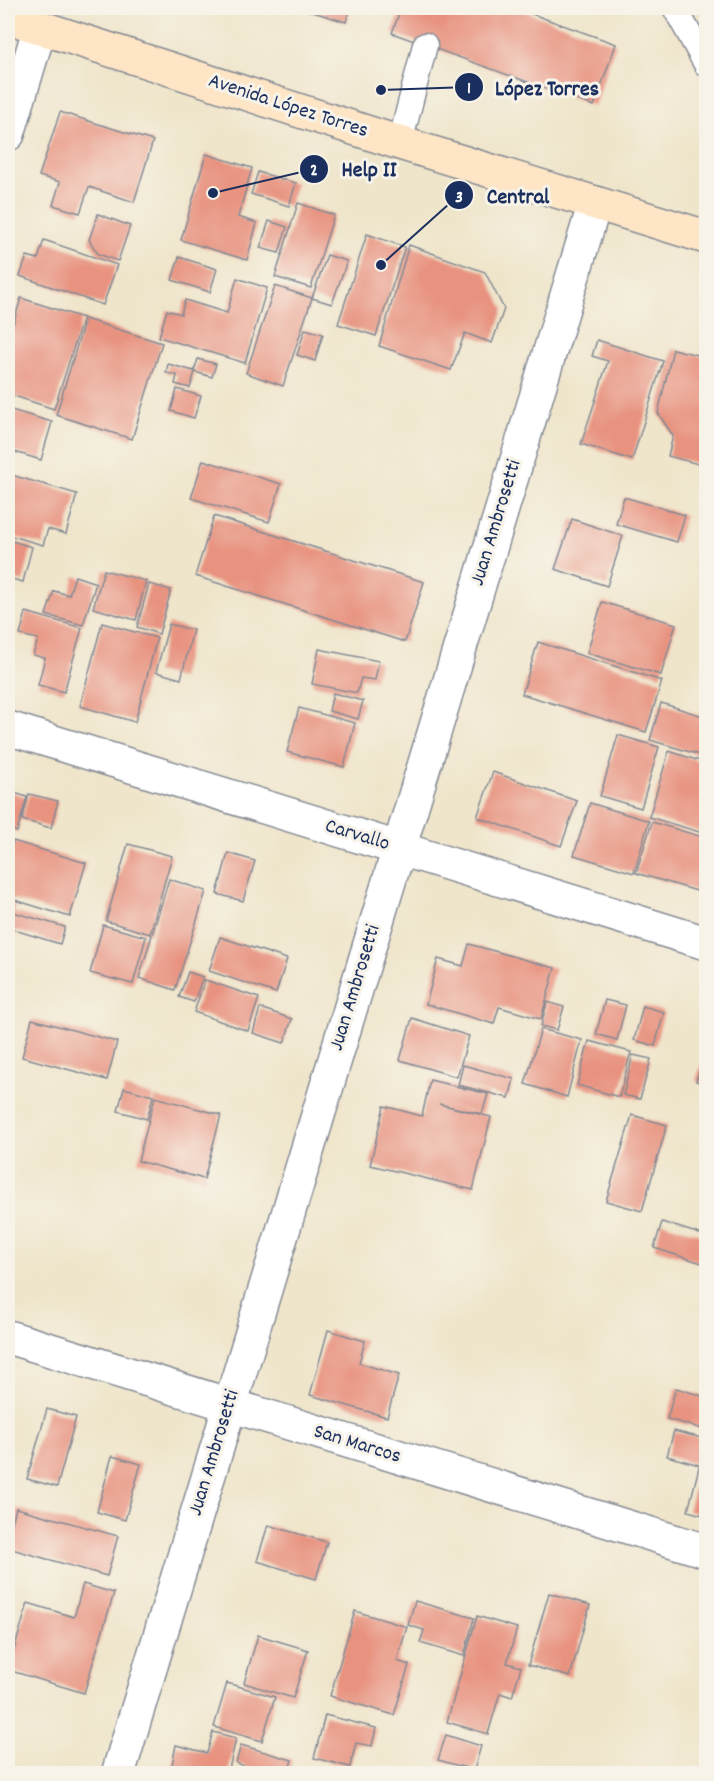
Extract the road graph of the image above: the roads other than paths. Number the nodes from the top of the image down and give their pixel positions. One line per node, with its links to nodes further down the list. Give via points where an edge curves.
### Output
1 (675, 8): 5 (lane)
2 (8, 17): 3 (main road, Avenida López Torres)
3 (40, 27): 6 (street); 7 (main road, Avenida López Torres)
4 (425, 45): 7 (lane)
5 (706, 64)
6 (8, 134)
7 (400, 143): 8 (main road, Avenida López Torres)
8 (595, 203): 9 (main road, Avenida López Torres); 11 (street, Juan Ambrosetti)
9 (704, 229)
10 (8, 728): 11 (street, Carvallo)
11 (398, 848): 12 (street, Carvallo); 14 (street, Juan Ambrosetti)
12 (706, 943)
13 (8, 1337): 14 (street, San Marcos)
14 (229, 1406): 15 (street, San Marcos); 16 (street, Juan Ambrosetti)
15 (706, 1551)
16 (118, 1773)

